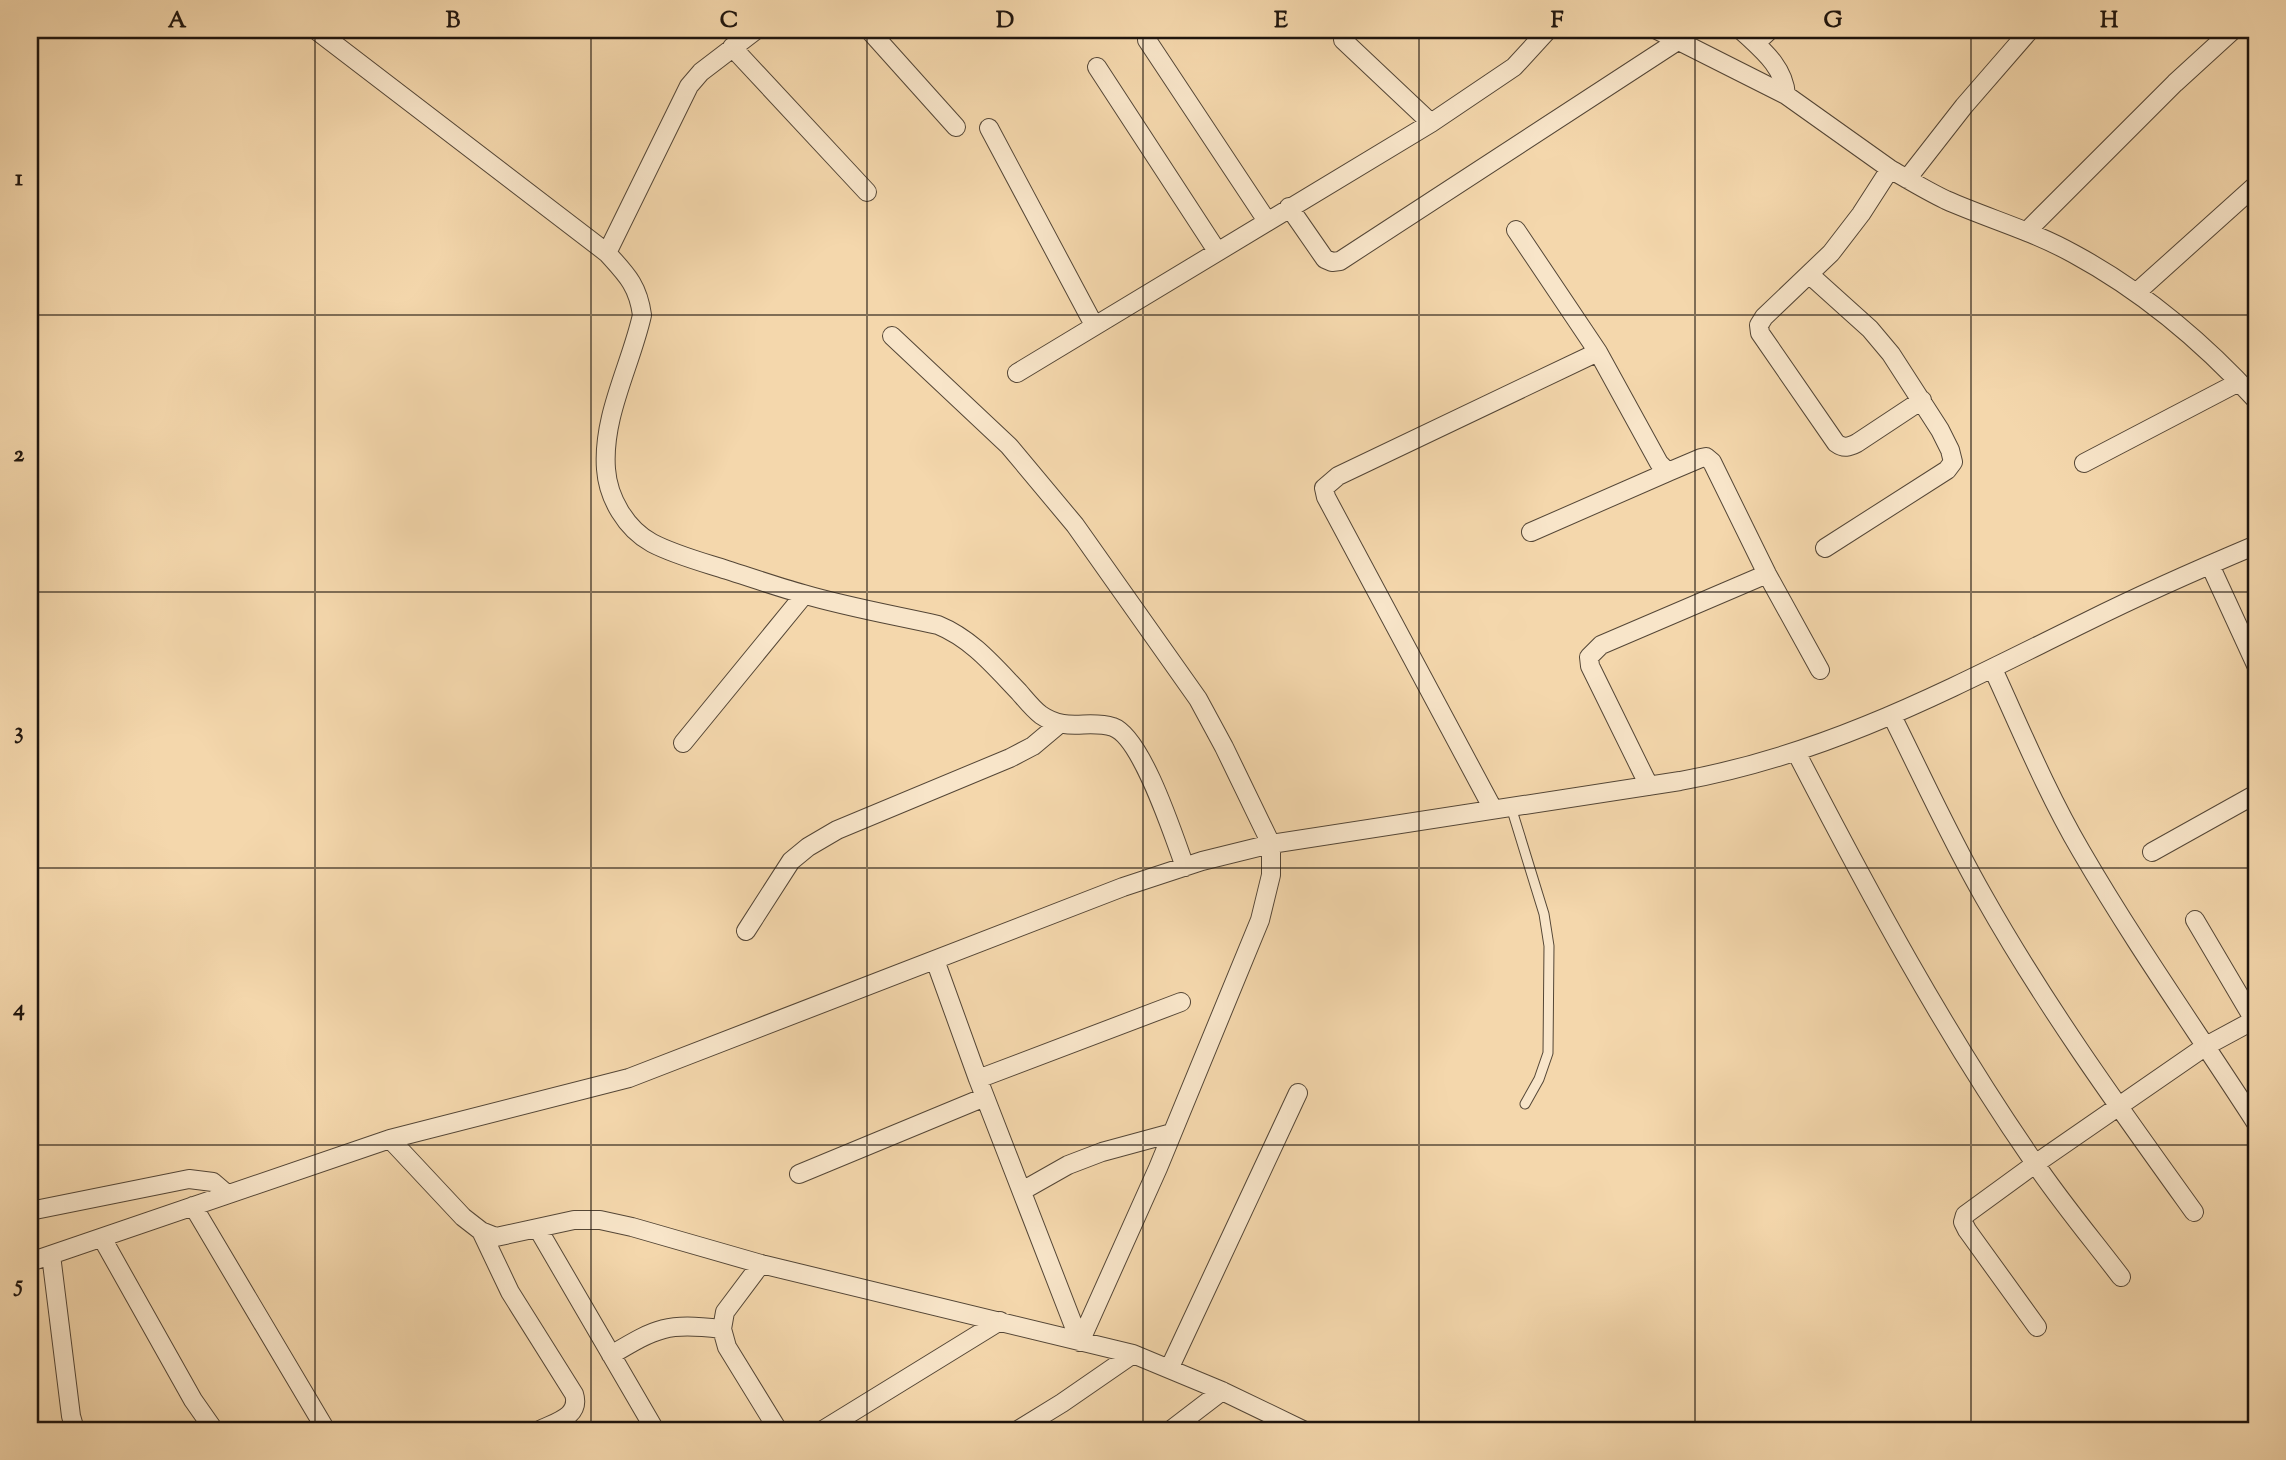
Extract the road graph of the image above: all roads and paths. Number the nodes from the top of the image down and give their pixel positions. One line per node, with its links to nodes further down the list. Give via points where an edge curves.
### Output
1 (316, 30): 29 (street)
2 (755, 30): 14 (street)
3 (869, 30): 18 (street)
4 (1548, 30): 17 (street, via 1505,74)
5 (1657, 30): 12 (street)
6 (1741, 30): 13 (street)
7 (1770, 30): 13 (street)
8 (2030, 30): 21 (street)
9 (2233, 30): 27 (street)
10 (1147, 40): 25 (street)
11 (1343, 40): 17 (street)
12 (1679, 40): 16 (street); 24 (street, via 1340,261 1325,259)
13 (1756, 43): 16 (street, via 1780,71)
14 (732, 47): 23 (street); 29 (street, via 689,86)
15 (1097, 67): 28 (street)
16 (1786, 95): 20 (street)
17 (1431, 123): 24 (street)
18 (956, 127)
19 (989, 128): 32 (street)
20 (1890, 169): 21 (street); 30 (street, via 1846,235)
21 (1907, 179): 27 (street)
22 (2256, 185): 31 (street)
23 (867, 192)
24 (1289, 207): 25 (street)
25 (1267, 221): 28 (street)
26 (1516, 230): 34 (street)
27 (2027, 232): 31 (street, via 2073,253)
28 (1217, 251): 32 (street)
29 (607, 253): 46 (street, via 632,281 642,315 606,448 606,471 618,509 629,525 651,542)
30 (1810, 275): 37 (street, via 1870,329); 37 (street, via 1764,317 1760,333 1836,443 1841,447 1857,443)
31 (2137, 292): 36 (street)
32 (1094, 326): 35 (street)
33 (892, 336): 57 (street, via 1009,446 1075,525 1198,699)
34 (1598, 352): 40 (street, via 1659,463); 56 (street, via 1338,477 1324,488)
35 (1017, 373)
36 (2239, 382): 38 (street); 39 (street)
37 (1922, 400): 43 (street, via 1953,462)
38 (2256, 400)
39 (2084, 463)
40 (1668, 471): 41 (street); 45 (street, via 1701,458 1712,462)
41 (1531, 532)
42 (2256, 545): 44 (street)
43 (1825, 548)
44 (2210, 565): 47 (street); 48 (street)
45 (1767, 575): 49 (street); 54 (street, via 1601,645 1589,657)
46 (804, 594): 51 (street, via 957,633 1040,714); 52 (street)
47 (2256, 666)
48 (1993, 669): 50 (street); 65 (street, via 2079,849)
49 (1820, 670)
50 (1892, 716): 53 (street); 70 (street, via 1983,896)
51 (1058, 725): 59 (street, via 1100,725 1125,733 1156,791); 61 (street, via 1010,758 808,846 791,862)
52 (682, 743)
53 (1796, 752): 54 (street, via 1718,774); 74 (street, via 1940,1016)
54 (1649, 786): 56 (street)
55 (2256, 794): 58 (street)
56 (1502, 808): 57 (street); 69 (lane, via 1545,914 1549,946 1548,1053)
57 (1271, 844): 59 (street); 72 (street, via 1271,875 1260,920)
58 (2152, 852)
59 (1185, 867): 62 (street)
60 (2195, 920): 64 (street)
61 (746, 931)
62 (935, 960): 66 (street); 73 (street, via 629,1078)
63 (1181, 1002): 66 (street)
64 (2255, 1019): 65 (street)
65 (2206, 1046): 70 (street); 71 (street)
66 (978, 1079): 68 (street)
67 (1298, 1093): 94 (street)
68 (985, 1097): 75 (street); 76 (street)
69 (1525, 1104)
70 (2118, 1106): 74 (street); 80 (street)
71 (2254, 1115)
72 (1172, 1133): 76 (street, via 1068,1165); 91 (street)
73 (390, 1139): 77 (street); 82 (street)
74 (2035, 1164): 87 (street); 89 (street, via 1972,1208 1963,1223)
75 (799, 1174)
76 (1022, 1191): 91 (street)
77 (227, 1194): 78 (street); 79 (street, via 213,1182 189,1179)
78 (193, 1206): 83 (street); 99 (street)
79 (30, 1211)
80 (2194, 1212)
81 (538, 1229): 82 (street, via 496,1237); 86 (street, via 574,1220 600,1220); 93 (street)
82 (481, 1231): 100 (street, via 510,1292 576,1402 570,1415)
83 (102, 1238): 84 (street); 98 (street)
84 (51, 1255): 85 (street); 97 (street)
85 (30, 1262)
86 (761, 1264): 88 (street); 90 (street, via 724,1312)
87 (2121, 1277)
88 (1000, 1321): 91 (street); 103 (street)
89 (2037, 1326)
90 (722, 1329): 93 (street, via 668,1326); 102 (street, via 727,1347)
91 (1080, 1342): 92 (street)
92 (1133, 1354): 94 (street); 104 (street)
93 (611, 1355): 101 (street)
94 (1170, 1367): 95 (street)
95 (1222, 1391): 96 (street); 105 (street)
96 (1257, 1408): 106 (street); 107 (street)
97 (75, 1430)
98 (214, 1430)
99 (326, 1430)
100 (540, 1430)
101 (655, 1430)
102 (778, 1430)
103 (823, 1430)
104 (1018, 1430)
105 (1171, 1430)
106 (1271, 1430)
107 (1303, 1430)

